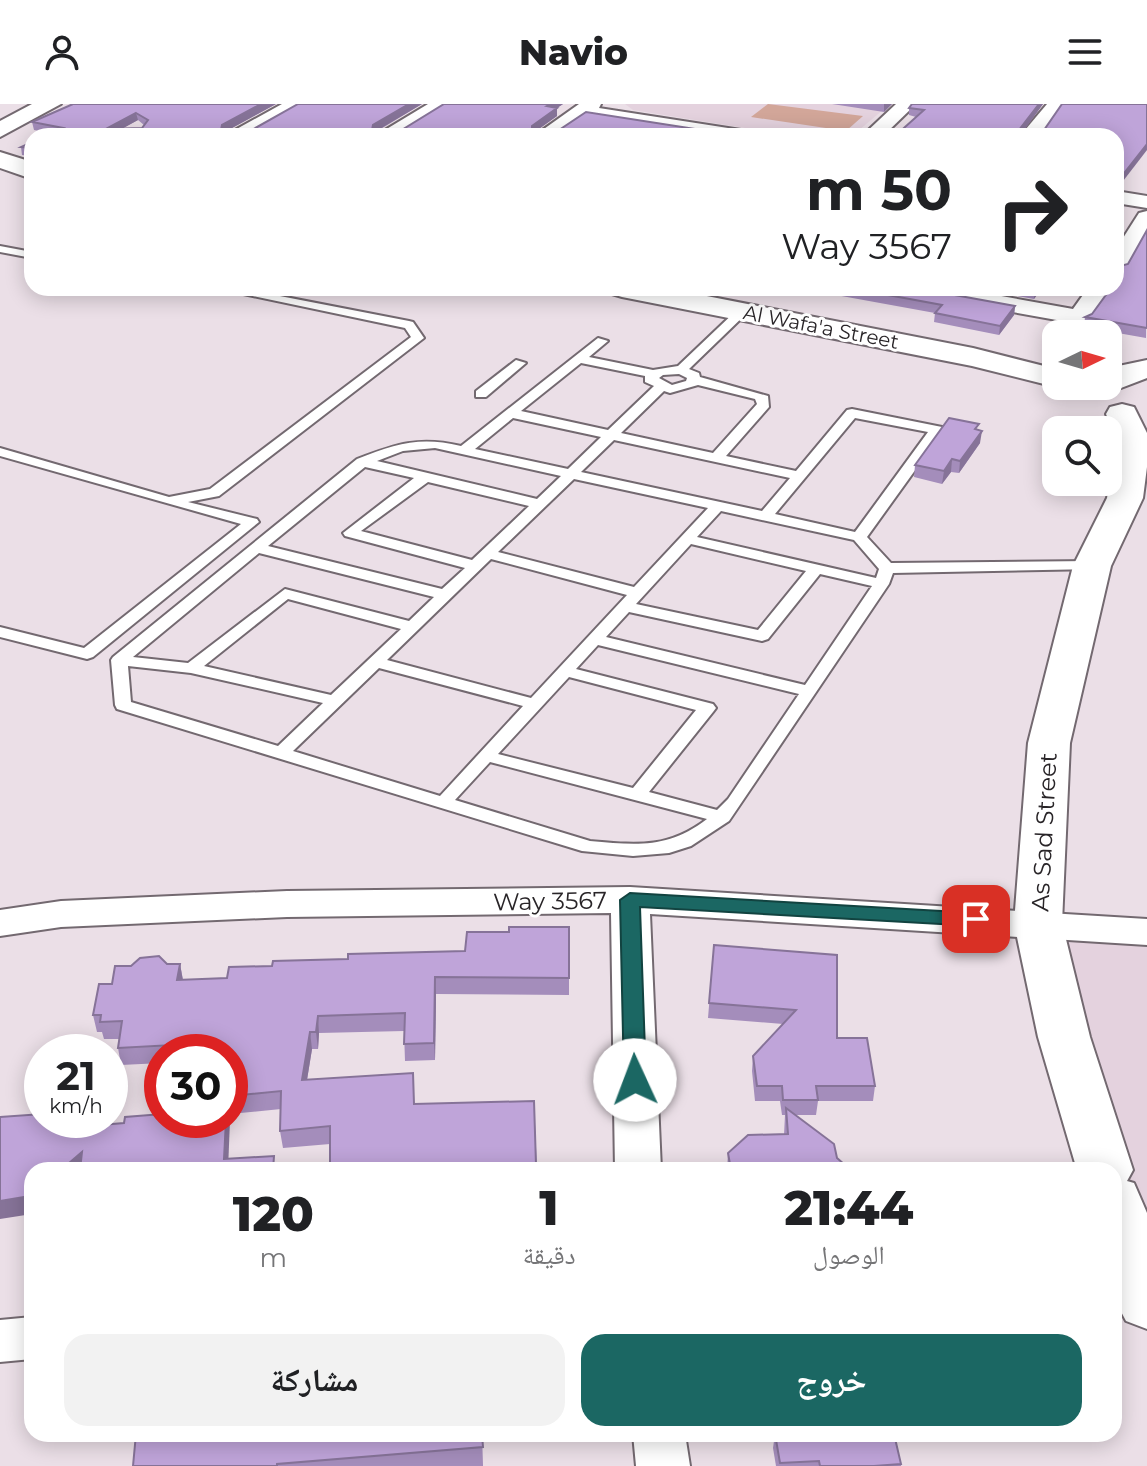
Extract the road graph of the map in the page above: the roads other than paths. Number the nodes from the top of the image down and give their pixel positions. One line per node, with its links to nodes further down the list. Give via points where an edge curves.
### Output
1 (49, 104): 7 (street); 14 (street)
2 (297, 104): 8 (street)
3 (907, 104): 12 (street)
4 (1057, 104): 13 (street)
5 (434, 105): 9 (street)
6 (587, 108): 10 (street); 11 (street)
7 (0, 118)
8 (250, 128)
9 (398, 128)
10 (556, 128)
11 (697, 128)
12 (881, 128)
13 (1037, 128)
14 (0, 130)
15 (0, 159): 16 (street)
16 (24, 168)
17 (0, 177): 18 (street)
18 (24, 179)
19 (1124, 198): 20 (street)
20 (1147, 202)
21 (1147, 218): 23 (street)
22 (0, 249): 24 (lane)
23 (1124, 251)
24 (24, 254)
25 (262, 296): 53 (lane, via 409,325 418,338 214,493)
26 (664, 296): 29 (street, Al Wafa'a Street)
27 (962, 296): 28 (street, via 1079,317)
28 (1094, 296)
29 (743, 311): 31 (street, Al Wafa'a Street); 35 (lane)
30 (602, 341): 32 (lane)
31 (973, 357): 34 (street, Al Wafa'a Street); 37 (street, Al Wafa'a Street)
32 (578, 359): 39 (lane); 40 (lane)
33 (520, 363): 40 (lane)
34 (1042, 366)
35 (681, 370): 38 (lane); 39 (lane)
36 (1131, 370): 42 (street, via 1120,375)
37 (1042, 374)
38 (695, 380): 39 (lane, via 687,387); 47 (lane, via 761,396 764,404)
39 (657, 381): 44 (lane)
40 (519, 385): 41 (lane); 43 (lane)
41 (481, 394)
42 (1119, 402): 52 (street, As Sad Street, via 1134,441)
43 (510, 413): 44 (lane); 45 (lane)
44 (614, 435): 47 (lane); 49 (lane)
45 (463, 451): 48 (lane, via 435,444 401,447); 49 (lane)
46 (0, 452): 53 (lane)
47 (717, 457): 50 (lane)
48 (362, 462): 51 (lane); 59 (lane)
49 (573, 474): 54 (lane); 55 (lane)
50 (799, 476): 56 (lane); 57 (lane, via 852,413 937,430)
51 (425, 477): 54 (lane); 61 (lane, via 350,533)
52 (1136, 486): 62 (street, As Sad Street)
53 (169, 501): 68 (lane, via 252,522 87,654)
54 (541, 504): 60 (lane)
55 (717, 507): 56 (lane); 58 (lane)
56 (764, 518): 57 (lane)
57 (859, 537): 64 (lane)
58 (687, 539): 63 (lane); 66 (lane)
59 (256, 548): 65 (lane); 70 (lane)
60 (489, 554): 61 (lane); 66 (lane)
61 (476, 566): 65 (lane)
62 (1092, 566): 64 (lane); 84 (street, As Sad Street, via 1049,743)
63 (816, 569): 64 (lane); 66 (lane, via 762,636)
64 (884, 576): 74 (lane)
65 (446, 595): 67 (lane)
66 (631, 599): 69 (lane)
67 (412, 627): 71 (lane); 72 (lane, via 285,594)
68 (0, 632)
69 (595, 639): 73 (lane); 74 (lane)
70 (119, 660): 72 (lane); 77 (lane, via 123,705)
71 (376, 662): 75 (lane); 76 (lane)
72 (191, 668): 75 (lane)
73 (565, 671): 76 (lane); 79 (lane, via 707,708)
74 (809, 691): 81 (lane)
75 (335, 701): 77 (lane)
76 (534, 704): 78 (lane)
77 (282, 752): 80 (lane)
78 (487, 756): 79 (lane); 80 (lane)
79 (637, 795): 81 (lane)
80 (443, 803): 81 (lane, via 589,847 643,852 682,844 709,831)
81 (722, 817)
82 (630, 900): 83 (street, Way 3567, via 287,904 61,914); 84 (street, Way 3567); 86 (street)
83 (0, 923)
84 (1038, 923): 85 (street, Way 3567); 87 (street, As Sad Street, via 1064,1037)
85 (1147, 932)
86 (638, 1162)
87 (1103, 1162)
88 (1122, 1224): 89 (street)
89 (1147, 1304)
90 (24, 1339): 91 (street)
91 (0, 1341)
92 (660, 1442): 93 (street)
93 (663, 1466)

